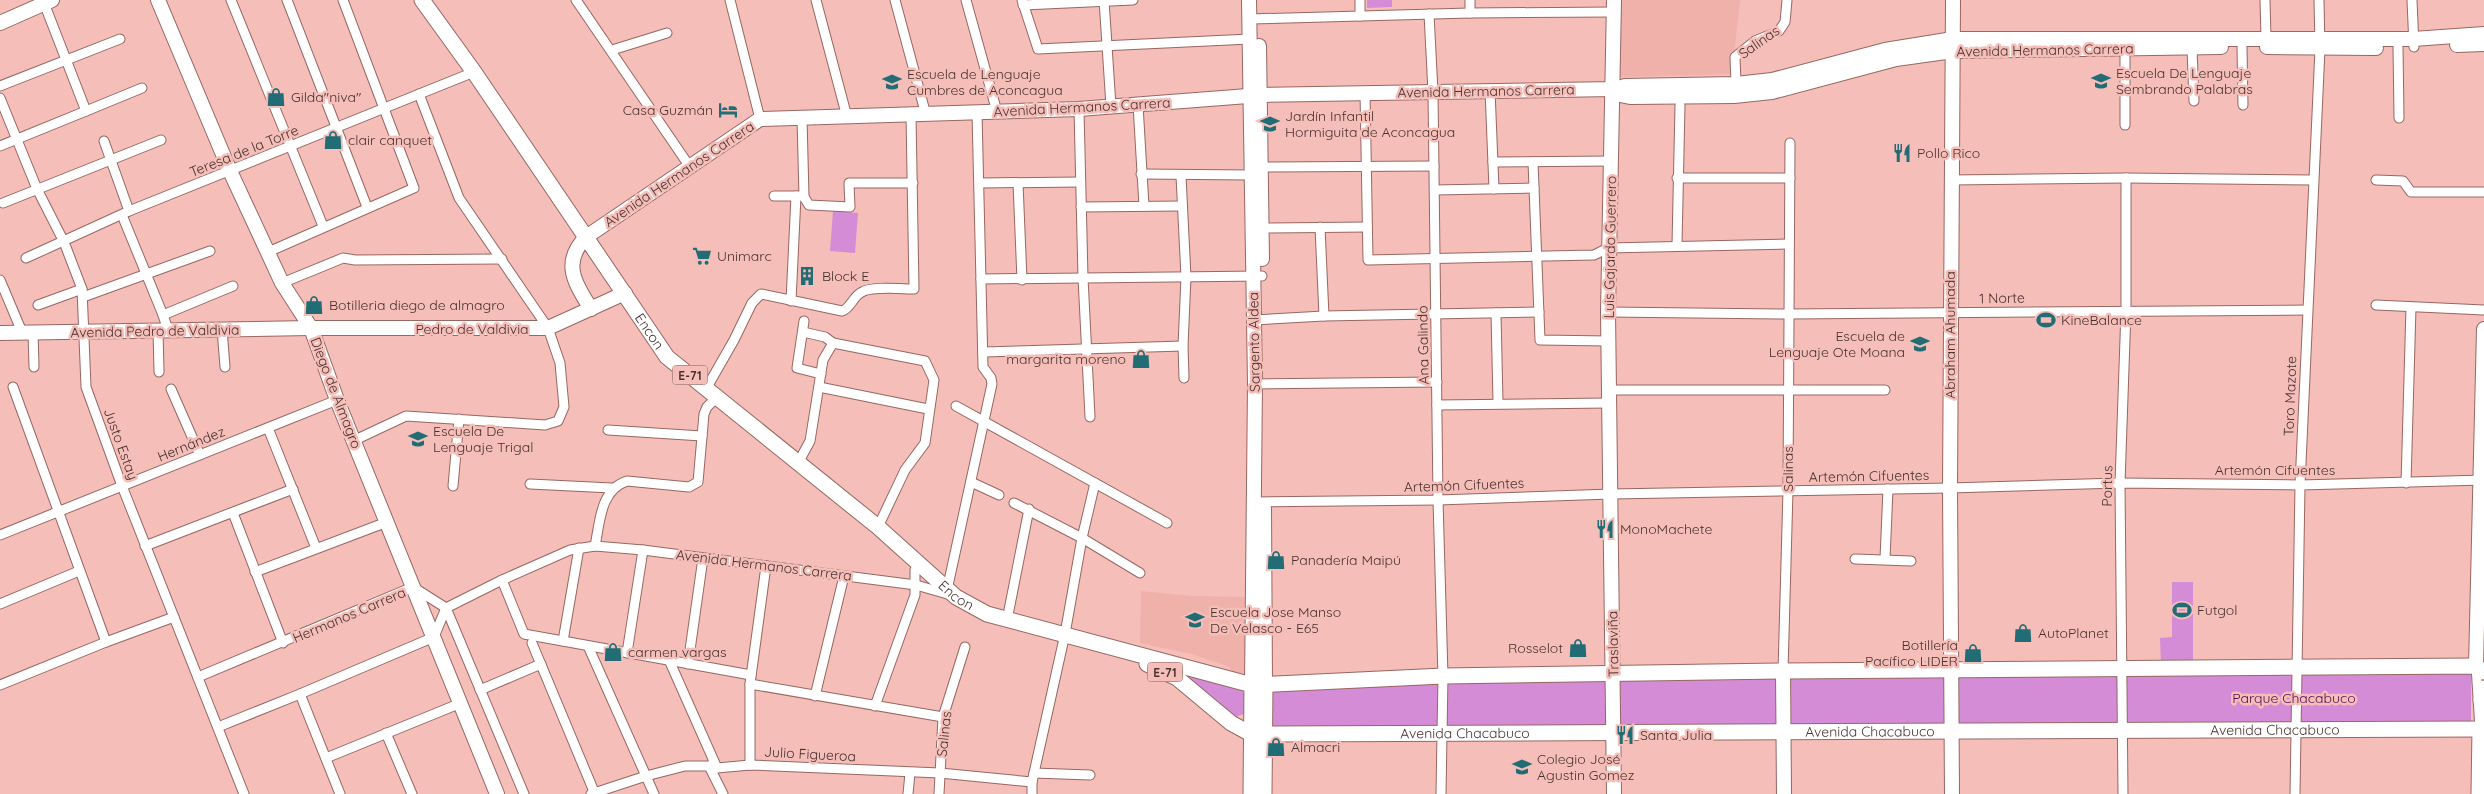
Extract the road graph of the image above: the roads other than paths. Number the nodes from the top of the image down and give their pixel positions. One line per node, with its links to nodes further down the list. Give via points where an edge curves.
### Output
1 (158, 0): 88 (street, Diego de Almagro)
2 (231, 0): 80 (street)
3 (287, 0): 74 (street)
4 (343, 0): 63 (street)
5 (422, 0): 46 (main road, Encon / E-71)
6 (576, 0): 44 (street)
7 (730, 0): 72 (street)
8 (816, 0): 69 (street)
9 (895, 0): 68 (street)
10 (966, 0): 65 (street)
11 (1133, 0): 21 (street)
12 (1249, 0): 28 (street, Sargento Aldea)
13 (1258, 0): 28 (street, Sargento Aldea)
14 (1360, 0): 27 (street)
15 (1470, 0): 25 (street)
16 (1786, 0): 47 (street, Salinas, via 1785,22 1779,31 1755,42 1736,57)
17 (1952, 0): 38 (street, Abraham Ahumada)
18 (2265, 0): 32 (street)
19 (2318, 0): 35 (street, Toro Mazote)
20 (2412, 0): 36 (street)
21 (1104, 1): 23 (street); 39 (street)
22 (48, 2): 29 (street); 45 (street)
23 (1023, 2): 39 (street, via 1038,49)
24 (1614, 6): 25 (street); 51 (street, Luis Gajardo Guerrero)
25 (1470, 13): 26 (street)
26 (1429, 14): 27 (street); 53 (street, Ana Galindo)
27 (1360, 16): 28 (street)
28 (1254, 19): 34 (street, Sargento Aldea); 55 (street, Sargento Aldea)
29 (0, 23)
30 (667, 33): 44 (street)
31 (2484, 34): 36 (street, Avenida Hermanos Carrera)
32 (2266, 38): 35 (street, Avenida Hermanos Carrera); 38 (street, Avenida Hermanos Carrera)
33 (120, 39): 45 (street)
34 (1250, 39): 39 (street); 55 (street, Sargento Aldea)
35 (2320, 43): 36 (street, Avenida Hermanos Carrera); 40 (street, Avenida Hermanos Carrera); 41 (street, Avenida Hermanos Carrera); 96 (street, Toro Mazote)
36 (2414, 43): 37 (street, Avenida Hermanos Carrera); 41 (street, Avenida Hermanos Carrera)
37 (2484, 44)
38 (1953, 45): 43 (street, Avenida Hermanos Carrera); 47 (street, Avenida Hermanos Carrera, via 1910,44 1772,80); 51 (street, Avenida Hermanos Carrera, via 1796,87 1750,94 1630,97); 95 (street, Abraham Ahumada)
39 (1108, 46): 61 (street)
40 (2242, 47): 42 (street, Avenida Hermanos Carrera); 60 (street)
41 (2398, 47): 71 (street)
42 (2192, 48): 43 (street, Avenida Hermanos Carrera); 57 (street)
43 (2125, 49): 73 (street)
44 (612, 50): 86 (street)
45 (66, 60): 48 (street); 64 (street)
46 (474, 72): 54 (street, Teresa de la Torre); 119 (main road, Encon / E-71)
47 (1736, 84): 51 (street, Avenida Hermanos Carrera, via 1625,86)
48 (0, 86)
49 (142, 88): 64 (street)
50 (1490, 90): 51 (street, Avenida Hermanos Carrera); 53 (street, Avenida Hermanos Carrera); 82 (street)
51 (1614, 90): 84 (street, Luis Gajardo Guerrero)
52 (1365, 92): 53 (street, Avenida Hermanos Carrera); 55 (street, Avenida Hermanos Carrera); 85 (street)
53 (1434, 92): 87 (street, Ana Galindo)
54 (419, 94): 63 (street, Teresa de la Torre); 129 (street, via 459,198)
55 (1256, 95): 58 (street, Avenida Hermanos Carrera); 89 (street, Sargento Aldea)
56 (0, 98): 75 (street, Justo Estay)
57 (2194, 101)
58 (1138, 105): 61 (street, Avenida Hermanos Carrera); 90 (street)
59 (1680, 105): 92 (street)
60 (2243, 105)
61 (1111, 106): 62 (street, Avenida Hermanos Carrera)
62 (1078, 109): 65 (street, Avenida Hermanos Carrera); 98 (street)
63 (384, 110): 74 (street, Teresa de la Torre); 112 (street, via 414,188)
64 (86, 111): 75 (street)
65 (997, 112): 66 (street, Avenida Hermanos Carrera)
66 (977, 113): 68 (street, Avenida Hermanos Carrera); 100 (street)
67 (912, 115): 68 (street, Avenida Hermanos Carrera); 69 (street, Avenida Hermanos Carrera); 99 (street)
68 (926, 115)
69 (846, 117): 70 (street, Avenida Hermanos Carrera)
70 (802, 118): 72 (street, Avenida Hermanos Carrera); 108 (street)
71 (2399, 118)
72 (760, 119): 86 (street, Avenida Hermanos Carrera)
73 (2125, 124)
74 (337, 128): 80 (street, Teresa de la Torre); 112 (street)
75 (16, 139): 79 (street); 104 (street, Justo Estay)
76 (161, 140): 81 (street)
77 (104, 141): 81 (street)
78 (1790, 143): 93 (street, Salinas)
79 (0, 146)
80 (290, 147): 88 (street, Teresa de la Torre); 115 (street)
81 (111, 160): 104 (street); 114 (street)
82 (1493, 162): 83 (street); 102 (street)
83 (1533, 162): 84 (street); 103 (street)
84 (1611, 162): 123 (street, Luis Gajardo Guerrero)
85 (1366, 165): 87 (street); 89 (street); 117 (street)
86 (690, 166): 119 (street, Avenida Hermanos Carrera)
87 (1434, 166): 105 (street, Ana Galindo)
88 (230, 171): 114 (street, Teresa de la Torre); 125 (street, Diego de Almagro)
89 (1257, 171): 91 (street); 118 (street, Sargento Aldea); 131 (street, Sargento Aldea)
90 (1141, 174): 91 (street); 110 (street)
91 (1181, 176): 111 (street)
92 (1677, 178): 93 (street); 122 (street)
93 (1790, 178): 121 (street, Salinas)
94 (2126, 178): 95 (street); 96 (street); 146 (street, Portus)
95 (1950, 180): 152 (street, Abraham Ahumada)
96 (2313, 180): 147 (street, Toro Mazote)
97 (2376, 180): 106 (street, via 2403,181 2411,192)
98 (1080, 182): 101 (street); 113 (street)
99 (913, 183): 108 (street, via 849,183 850,207 809,205); 141 (street, via 914,289 867,290 858,295 846,310 839,311)
100 (980, 183): 101 (street); 134 (street)
101 (1018, 183): 136 (street)
102 (1494, 188): 103 (street); 105 (street)
103 (1534, 188): 126 (street)
104 (37, 189): 109 (street); 120 (street, Justo Estay)
105 (1435, 190): 128 (street, Ana Galindo)
106 (2484, 192)
107 (774, 196): 108 (street)
108 (800, 196): 141 (street)
109 (3, 203)
110 (1144, 206): 111 (street); 113 (street)
111 (1182, 206): 132 (street)
112 (367, 207): 115 (street)
113 (1081, 207): 133 (street)
114 (125, 213): 120 (street, Teresa de la Torre); 130 (street)
115 (323, 226): 125 (street)
116 (1320, 227): 117 (street); 118 (street); 156 (street)
117 (1367, 227): 128 (street, via 1368,260)
118 (1262, 228): 131 (street, Sargento Aldea)
119 (586, 238): 140 (main road, Encon / E-71); 145 (street, via 576,247 571,264 576,284)
120 (64, 242): 127 (street, Teresa de la Torre); 139 (street, Justo Estay)
121 (1790, 244): 122 (street); 155 (street, Salinas)
122 (1677, 246): 123 (street)
123 (1608, 248): 126 (street, via 1594,254); 150 (street, Luis Gajardo Guerrero)
124 (210, 251): 130 (street)
125 (268, 252): 137 (street, Diego de Almagro)
126 (1537, 257): 128 (street); 149 (street)
127 (26, 258)
128 (1436, 258): 154 (street, Ana Galindo)
129 (502, 259): 137 (street, via 342,258); 160 (street)
130 (147, 275): 139 (street); 153 (street)
131 (1258, 276): 132 (street); 157 (street, Sargento Aldea)
132 (1186, 277): 133 (street); 170 (street)
133 (1082, 278): 136 (street); 171 (street)
134 (981, 279): 136 (street); 172 (street)
135 (0, 280): 165 (street)
136 (1022, 280)
137 (282, 284): 159 (street, Diego de Almagro)
138 (234, 286): 153 (street)
139 (82, 293): 142 (street); 166 (street, Justo Estay)
140 (625, 293): 145 (street, Pedro de Valdivia); 185 (main road, Encon / E-71, via 668,357)
141 (791, 301): 185 (street, via 760,294 756,297)
142 (38, 305)
143 (2376, 305): 144 (street)
144 (2411, 307): 148 (street); 203 (street)
145 (591, 309): 160 (street, Pedro de Valdivia)
146 (2126, 310): 147 (street, 1 Norte); 152 (street, 1 Norte); 205 (street, Portus)
147 (2307, 310): 207 (street, Toro Mazote)
148 (2484, 310)
149 (1538, 312): 151 (street); 168 (street, via 1540,340)
150 (1608, 312): 155 (street, 1 Norte); 168 (street, Luis Gajardo Guerrero)
151 (1496, 313): 154 (street); 188 (street)
152 (1950, 313): 155 (street, 1 Norte); 211 (street, Abraham Ahumada)
153 (163, 314): 163 (street)
154 (1436, 314): 156 (street); 178 (street, Ana Galindo)
155 (1789, 314): 184 (street, Salinas)
156 (1324, 316): 157 (street)
157 (1259, 320): 179 (street, Sargento Aldea)
158 (804, 321): 167 (street)
159 (311, 328): 160 (street, Pedro de Valdivia); 161 (street, Avenida Pedro de Valdivia); 187 (street, Diego de Almagro)
160 (548, 328): 193 (street, via 560,363 564,407 558,421 545,425)
161 (222, 329): 163 (street, Avenida Pedro de Valdivia); 173 (street)
162 (2484, 329): 201 (street)
163 (163, 330): 166 (street, Avenida Pedro de Valdivia); 175 (street)
164 (0, 332): 165 (street, Avenida Pedro de Valdivia)
165 (27, 332): 166 (street, Avenida Pedro de Valdivia); 174 (street)
166 (83, 332): 208 (street, Justo Estay, via 86,387)
167 (803, 332): 169 (street, via 825,337); 176 (street, via 797,368)
168 (1608, 341): 186 (street, Luis Gajardo Guerrero)
169 (833, 343): 176 (street, via 823,360); 191 (street, via 925,361 934,380)
170 (1183, 346): 171 (street); 177 (street)
171 (1087, 348): 172 (street); 192 (street)
172 (983, 352): 194 (street, via 983,367 992,384)
173 (225, 366)
174 (34, 367)
175 (158, 372)
176 (821, 374): 181 (street)
177 (1184, 378)
178 (1437, 382): 179 (street); 189 (street, Ana Galindo)
179 (1259, 384): 218 (street, Sargento Aldea)
180 (13, 387): 221 (street)
181 (819, 387): 191 (street); 200 (street, via 810,442)
182 (171, 389): 199 (street)
183 (1885, 390): 184 (street)
184 (1788, 391): 186 (street); 214 (street, Salinas)
185 (711, 394): 197 (street, via 705,410); 200 (main road, Encon / E-71)
186 (1609, 396): 188 (street); 215 (street, Luis Gajardo Guerrero)
187 (337, 400): 195 (street, Hernández); 198 (street, Diego de Almagro)
188 (1498, 403): 189 (street)
189 (1437, 404): 217 (street, Ana Galindo)
190 (956, 406): 194 (street)
191 (928, 409): 225 (street, via 925,443 905,470)
192 (1090, 416)
193 (459, 419): 198 (street, via 406,416); 209 (street)
194 (983, 421): 202 (street); 204 (street)
195 (268, 428): 199 (street, Hernández); 212 (street)
196 (608, 430): 197 (street)
197 (702, 436): 210 (street, via 700,478 696,484 689,487 627,481)
198 (355, 440): 223 (street, Diego de Almagro)
199 (200, 455): 208 (street, Hernández)
200 (798, 463): 225 (main road, Encon / E-71)
201 (2482, 481): 203 (street, Artemón Cifuentes); 265 (street)
202 (972, 482): 216 (street); 246 (street)
203 (2406, 482): 207 (street, Artemón Cifuentes)
204 (1095, 483): 224 (street); 227 (street)
205 (2120, 483): 207 (street, Artemón Cifuentes); 211 (street, Artemón Cifuentes); 263 (street, Portus)
206 (530, 484): 210 (street)
207 (2300, 485): 264 (street, Toro Mazote)
208 (122, 486): 221 (street, Hernández); 228 (street, Justo Estay)
209 (453, 486)
210 (612, 488): 229 (street, via 604,503)
211 (1950, 488): 213 (street, Artemón Cifuentes); 267 (street, Abraham Ahumada)
212 (293, 489): 222 (street); 230 (street)
213 (1888, 489): 214 (street, Artemón Cifuentes); 235 (street)
214 (1788, 490): 215 (street, Artemón Cifuentes); 266 (street, Salinas)
215 (1610, 494): 217 (street, Artemón Cifuentes); 268 (street, Traslaviña)
216 (998, 495)
217 (1438, 500): 218 (street, Artemón Cifuentes); 269 (street, Ana Galindo)
218 (1260, 501): 272 (street, Sargento Aldea)
219 (1014, 503): 220 (street)
220 (1029, 509): 227 (street); 250 (street)
221 (58, 512): 226 (street, Hernández); 239 (street)
222 (233, 513): 228 (street); 240 (street)
223 (388, 522): 230 (street); 245 (street, Diego de Almagro)
224 (1167, 523)
225 (878, 527): 237 (main road, Encon / E-71)
226 (0, 535)
227 (1082, 538): 241 (street); 251 (street)
228 (145, 546): 249 (street, Justo Estay)
229 (594, 546): 231 (street, Avenida Hermanos Carrera); 232 (street, Avenida Hermanos Carrera)
230 (316, 548): 240 (street)
231 (579, 548): 243 (street, Avenida Hermanos Carrera); 253 (street)
232 (643, 550): 233 (street, Avenida Hermanos Carrera); 259 (street)
233 (703, 558): 238 (street, Avenida Hermanos Carrera); 262 (street)
234 (1855, 559): 235 (street)
235 (1885, 559): 236 (street)
236 (1911, 561)
237 (918, 562): 244 (street); 246 (main road, Encon / E-71)
238 (766, 566): 242 (street, Avenida Hermanos Carrera); 271 (street)
239 (79, 571): 247 (street); 254 (street)
240 (255, 572): 255 (street)
241 (1140, 573)
242 (844, 576): 244 (street, Avenida Hermanos Carrera); 277 (street)
243 (502, 580): 248 (street, Avenida Hermanos Carrera); 253 (street, via 524,634)
244 (916, 585): 246 (street, Avenida Hermanos Carrera); 279 (street)
245 (413, 587): 248 (street, Hermanos Carrera); 252 (street, Diego de Almagro); 255 (street, Hermanos Carrera)
246 (951, 593): 250 (main road, Encon / E-71, via 987,614)
247 (0, 604)
248 (446, 608): 252 (street); 275 (street)
249 (174, 617): 254 (street); 270 (street, Justo Estay)
250 (1007, 620): 251 (main road, Encon / E-71)
251 (1065, 634): 272 (main road, Encon / E-71); 291 (main road, Encon / E-71, via 1178,678 1231,723); 299 (street)
252 (434, 637): 276 (street); 278 (street, Diego de Almagro)
253 (563, 641): 257 (street)
254 (106, 642): 273 (street)
255 (283, 643): 270 (street, Hermanos Carrera)
256 (532, 643): 261 (street)
257 (588, 646): 259 (street); 298 (street)
258 (965, 647): 281 (street, Salinas)
259 (628, 653): 260 (street)
260 (669, 660): 262 (street); 294 (street)
261 (541, 664): 275 (street); 305 (street)
262 (688, 664): 271 (street)
263 (2122, 668): 264 (main road); 267 (main road); 285 (street, Portus)
264 (2298, 668): 265 (main road); 284 (street, Toro Mazote)
265 (2480, 669): 282 (street)
266 (1784, 671): 267 (main road); 268 (main road); 286 (street, Salinas)
267 (1953, 671): 287 (street, Abraham Ahumada)
268 (1613, 674): 269 (main road); 290 (street, Traslaviña)
269 (1443, 676): 272 (main road); 289 (street, Ana Galindo)
270 (198, 677): 283 (street, Justo Estay)
271 (750, 679): 277 (street); 293 (street)
272 (1259, 684): 291 (main road)
273 (0, 685)
274 (2484, 688): 280 (main road, via 2481,700)
275 (480, 690): 304 (street)
276 (300, 694): 283 (street); 292 (street)
277 (814, 696): 279 (street)
278 (461, 703): 288 (street); 303 (street, Diego de Almagro)
279 (875, 706): 281 (street)
280 (2484, 714)
281 (943, 717): 296 (street, Salinas)
282 (2482, 726): 284 (main road, Avenida Chacabuco); 319 (main road)
283 (218, 727): 300 (street, Justo Estay)
284 (2296, 730): 285 (main road, Avenida Chacabuco); 318 (street, Toro Mazote)
285 (2122, 731): 287 (main road, Avenida Chacabuco); 317 (street, Portus)
286 (1784, 732): 287 (main road, Avenida Chacabuco); 290 (main road, Avenida Chacabuco); 315 (street, Salinas)
287 (1951, 732): 316 (street, Abraham Ahumada)
288 (386, 733): 292 (street); 302 (street)
289 (1440, 733): 290 (main road, Avenida Chacabuco); 291 (main road, Avenida Chacabuco); 313 (street, Ana Galindo)
290 (1614, 733): 314 (street, Traslaviña)
291 (1258, 734): 311 (main road); 312 (main road)
292 (326, 758): 301 (street)
293 (750, 765): 294 (street, Julio Figueroa); 295 (street, Julio Figueroa)
294 (713, 767): 298 (street, Julio Figueroa, via 685,766); 307 (street)
295 (910, 773): 296 (street, Julio Figueroa); 308 (street)
296 (940, 773): 299 (street, Julio Figueroa); 309 (street, Salinas)
297 (1090, 775): 299 (street, Julio Figueroa)
298 (646, 776): 305 (street, Julio Figueroa); 306 (street)
299 (1033, 778): 310 (street)
300 (240, 793)
301 (340, 794)
302 (412, 794)
303 (497, 794)
304 (524, 794)
305 (594, 794)
306 (654, 794)
307 (723, 794)
308 (908, 794)
309 (939, 794)
310 (1032, 794)
311 (1250, 794)
312 (1264, 794)
313 (1441, 794)
314 (1614, 794)
315 (1784, 794)
316 (1952, 794)
317 (2122, 794)
318 (2295, 794)
319 (2479, 794)

